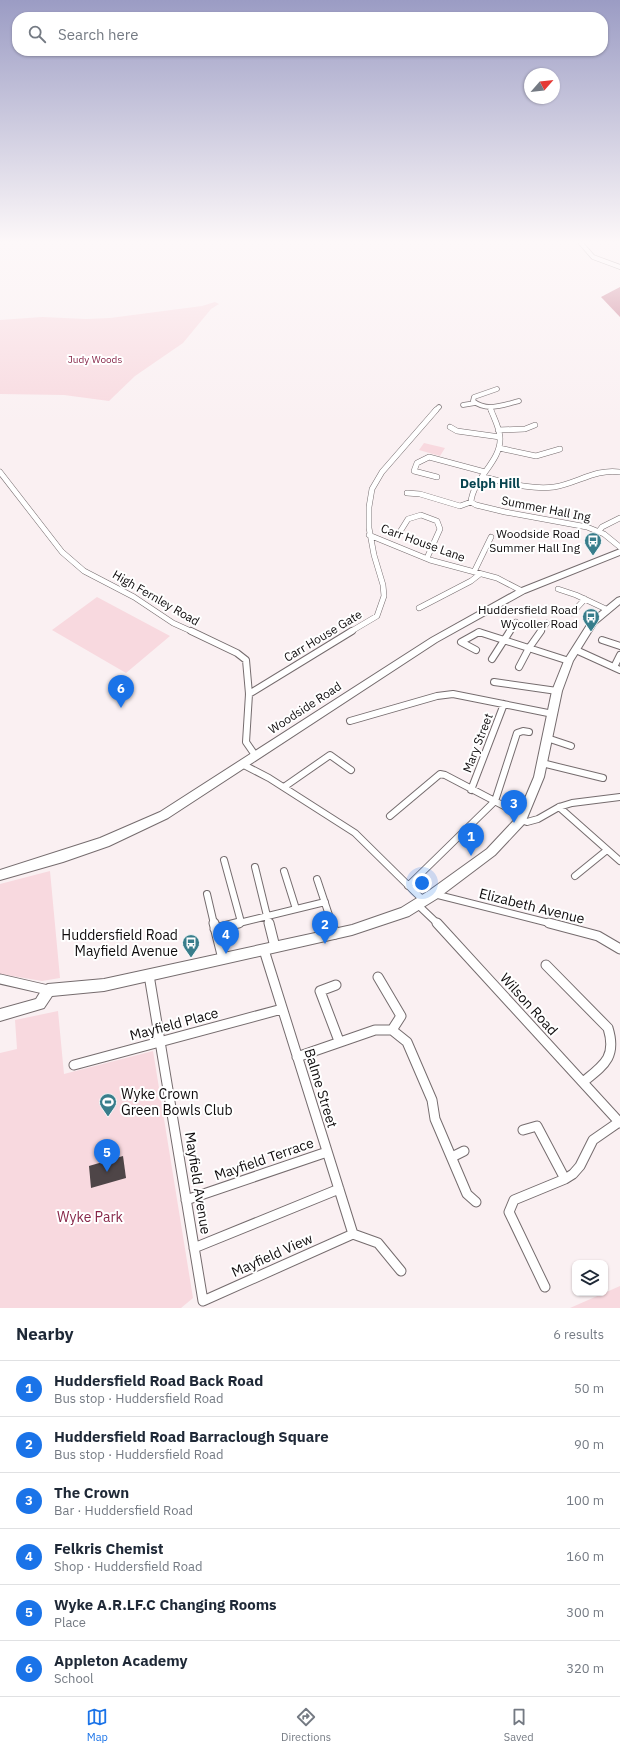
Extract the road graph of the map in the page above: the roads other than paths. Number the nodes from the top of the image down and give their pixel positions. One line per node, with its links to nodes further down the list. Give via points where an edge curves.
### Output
1 (497, 389): 3 (street, via 474,397)
2 (519, 400): 6 (street)
3 (475, 403): 4 (street); 6 (street)
4 (463, 405)
5 (439, 407): 21 (street, Carr House Lane, via 430,414 375,482 369,500)
6 (490, 408): 9 (street)
7 (535, 426): 9 (street)
8 (450, 427): 10 (street, via 457,431)
9 (498, 430): 10 (street)
10 (500, 437): 11 (street)
11 (499, 448): 12 (street, via 536,456); 15 (street)
12 (560, 449)
13 (619, 470): 15 (street, via 610,470 549,488)
14 (0, 472): 50 (street, High Fernley Road, via 62,552 84,571 140,600 173,623 237,653 246,660)
15 (484, 474): 16 (street, via 429,457 417,463 414,471); 18 (street, via 474,487 470,496)
16 (436, 477)
17 (407, 492): 18 (street, via 460,506)
18 (471, 502): 20 (street, Summer Hall Ing, via 505,512 588,526)
19 (620, 518): 20 (street)
20 (599, 531): 24 (street, Summer Hall Ing)
21 (369, 535): 26 (street, Carr House Lane); 50 (street, Carr House Gate, via 385,592 377,616)
22 (398, 535): 26 (street, via 408,519 421,514 437,521 440,529)
23 (491, 537): 27 (street)
24 (620, 547)
25 (620, 552): 29 (main road, Woodside Road)
26 (427, 558): 27 (street, Carr House Lane)
27 (477, 573): 29 (street, Carr House Lane, via 502,579); 32 (street, via 471,581)
28 (558, 589): 30 (street)
29 (522, 591): 57 (main road, Woodside Road, via 434,640)
30 (585, 599): 33 (street); 34 (street)
31 (620, 600): 33 (main road)
32 (419, 608)
33 (608, 610): 42 (main road, via 593,622)
34 (572, 613)
35 (516, 622): 37 (street)
36 (547, 623): 40 (street)
37 (505, 640): 40 (street); 41 (street, via 479,632 461,642); 44 (street)
38 (602, 640): 39 (street)
39 (620, 646)
40 (529, 648): 45 (street); 46 (street)
41 (476, 650)
42 (576, 650): 45 (main road); 47 (street)
43 (620, 655): 47 (street)
44 (492, 659)
45 (569, 661): 49 (main road)
46 (519, 667)
47 (617, 669)
48 (494, 682): 49 (street)
49 (557, 691): 52 (main road)
50 (249, 694): 57 (street, High Fernley Road, via 246,742)
51 (504, 704): 52 (street); 53 (street, via 453,694); 63 (street, Mary Street)
52 (553, 714): 55 (main road)
53 (350, 721)
54 (529, 732): 65 (street, via 516,733)
55 (547, 738): 56 (street); 58 (main road)
56 (571, 746)
57 (255, 755): 59 (main road, Woodside Road)
58 (542, 763): 61 (street); 68 (main road, via 539,777)
59 (242, 764): 62 (street); 74 (main road, Woodside Road, via 148,823 76,853)
60 (351, 770): 62 (street, via 330,755)
61 (603, 778)
62 (284, 787): 77 (street, via 355,833)
63 (471, 790): 65 (street); 67 (street, via 440,774)
64 (620, 797): 66 (street)
65 (494, 801): 68 (street); 77 (street)
66 (559, 807): 68 (street, via 538,819 527,822); 69 (street)
67 (390, 816)
68 (521, 820): 79 (main road, via 490,852)
69 (608, 850): 71 (street); 75 (street)
70 (224, 860): 84 (street)
71 (620, 861)
72 (255, 867): 83 (street)
73 (284, 871): 82 (street)
74 (0, 875)
75 (575, 876)
76 (317, 879): 80 (street)
77 (408, 886): 81 (street)
78 (207, 894): 85 (street)
79 (434, 894): 81 (main road); 88 (street, Elizabeth Avenue, via 598,936)
80 (324, 902): 82 (street); 86 (street)
81 (421, 903): 86 (main road, via 405,912); 104 (street, Wilson Road)
82 (296, 909): 83 (street)
83 (267, 916): 84 (street); 87 (street)
84 (241, 922): 85 (street)
85 (215, 929): 90 (street)
86 (335, 934): 87 (main road)
87 (275, 947): 89 (main road)
88 (620, 949)
89 (264, 950): 90 (main road); 97 (street, Balme Street)
90 (222, 959): 92 (main road)
91 (546, 965): 104 (street, via 608,1028 612,1036 613,1054 609,1061)
92 (149, 975): 96 (main road, via 104,985); 100 (street, Mayfield Avenue)
93 (378, 977): 99 (street, via 401,1016)
94 (0, 980): 96 (street)
95 (336, 985): 101 (street, via 320,991)
96 (48, 990): 98 (main road, via 40,1004)
97 (282, 1009): 100 (street, Mayfield Place); 102 (street, Balme Street)
98 (0, 1015)
99 (392, 1030): 101 (street, via 375,1030); 109 (street, via 407,1042 432,1100 436,1119)
100 (160, 1041): 103 (street, Mayfield Place); 112 (street, Mayfield Avenue)
101 (339, 1042): 102 (street)
102 (297, 1057): 108 (street, Balme Street)
103 (74, 1065)
104 (583, 1082): 105 (street, Wilson Road)
105 (620, 1122): 110 (street, via 593,1140 580,1166)
106 (523, 1130): 110 (street, via 537,1126)
107 (464, 1151): 109 (street)
108 (327, 1152): 111 (street, Balme Street); 112 (street, Mayfield Terrace)
109 (452, 1157): 113 (street, via 467,1194)
110 (565, 1179): 117 (street, via 514,1200 509,1212)
111 (339, 1189): 114 (street, Balme Street); 115 (street)
112 (186, 1200): 115 (street, Mayfield Avenue)
113 (476, 1202)
114 (353, 1234): 116 (street, via 378,1243); 118 (street, Mayfield View)
115 (194, 1248): 118 (street, Mayfield Avenue)
116 (401, 1271)
117 (545, 1287)
118 (201, 1305)

